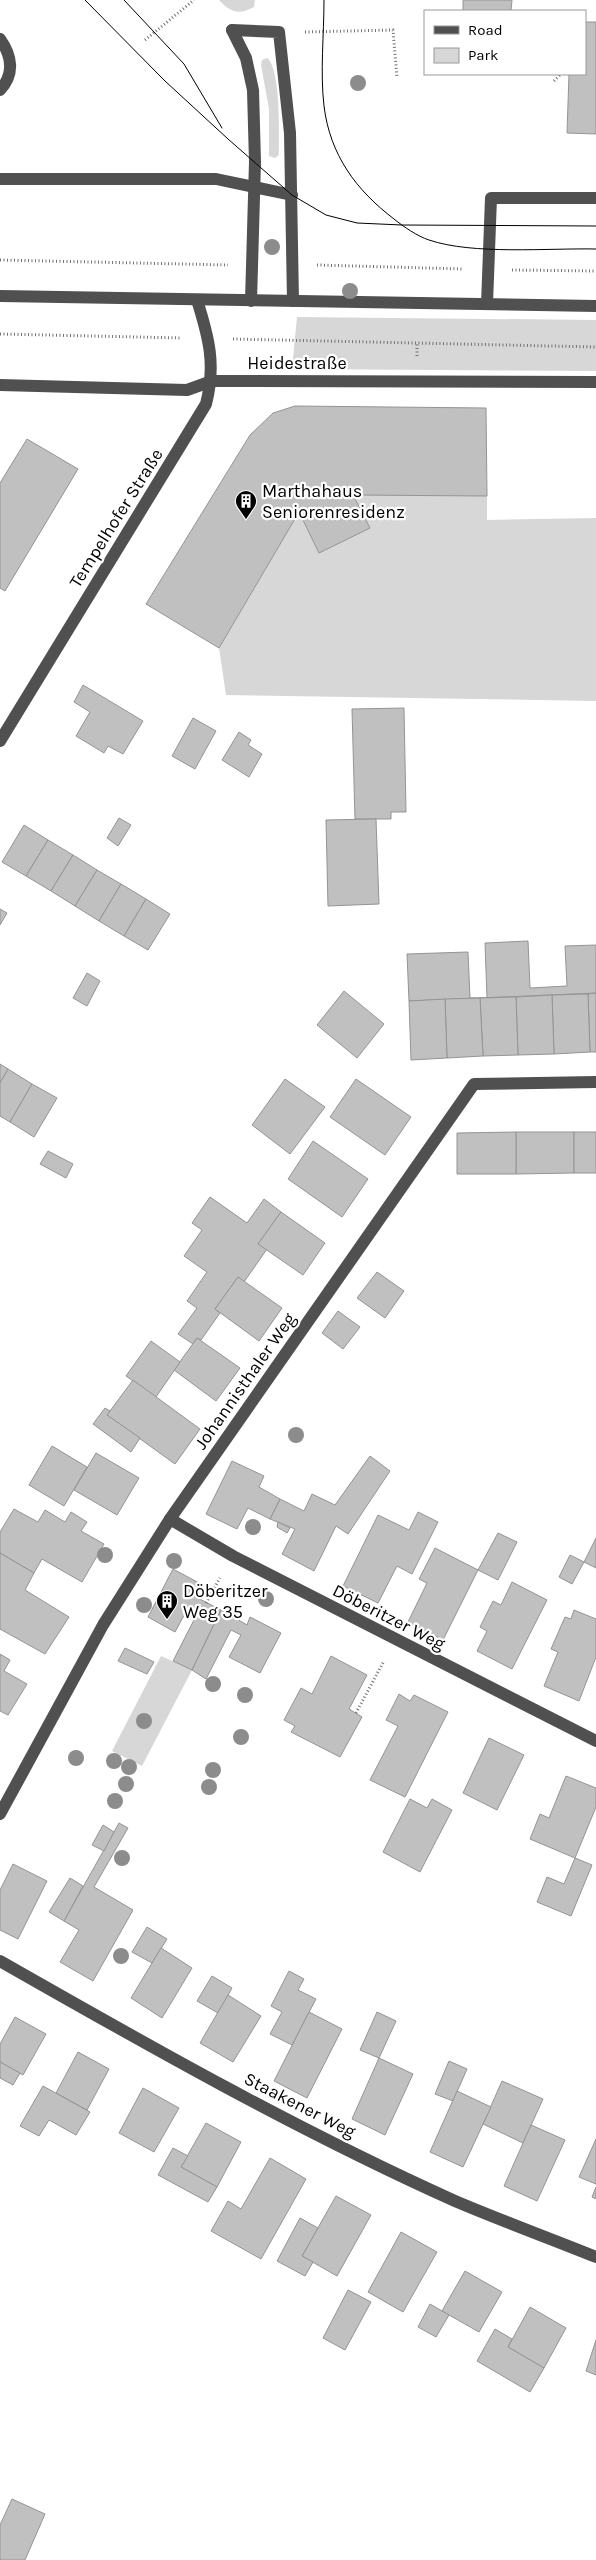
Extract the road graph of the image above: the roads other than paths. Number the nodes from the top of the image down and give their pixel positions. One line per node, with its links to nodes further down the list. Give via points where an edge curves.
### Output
1 (0, 39): 2 (street, via 10,60 11,76)
2 (0, 90)
3 (0, 179): 4 (street, via 216,179)
4 (253, 187): 5 (street); 5 (street, via 253,90 246,58 232,30 279,32 290,133); 9 (street)
5 (292, 195): 10 (street)
6 (596, 198): 11 (street, via 491,198)
7 (0, 296): 8 (street)
8 (197, 300): 9 (street); 13 (street, Tempelhofer Straße, via 209,338)
9 (251, 301): 10 (street)
10 (293, 301): 11 (street)
11 (487, 304): 12 (street)
12 (596, 306)
13 (212, 381): 14 (street, Heidestraße); 15 (street, Heidestraße, via 188,390); 16 (street, Tempelhofer Straße, via 206,404)
14 (596, 382)
15 (0, 386)
16 (0, 741)
17 (596, 1082): 18 (street, Johannisthaler Weg, via 474,1084)
18 (170, 1519): 19 (street, Döberitzer Weg, via 233,1556 396,1641); 20 (street, Johannisthaler Weg, via 103,1625)
19 (596, 1741)
20 (0, 1814)
21 (0, 1961): 22 (street, Staakener Weg, via 151,2047 287,2119 456,2200)
22 (596, 2257)

